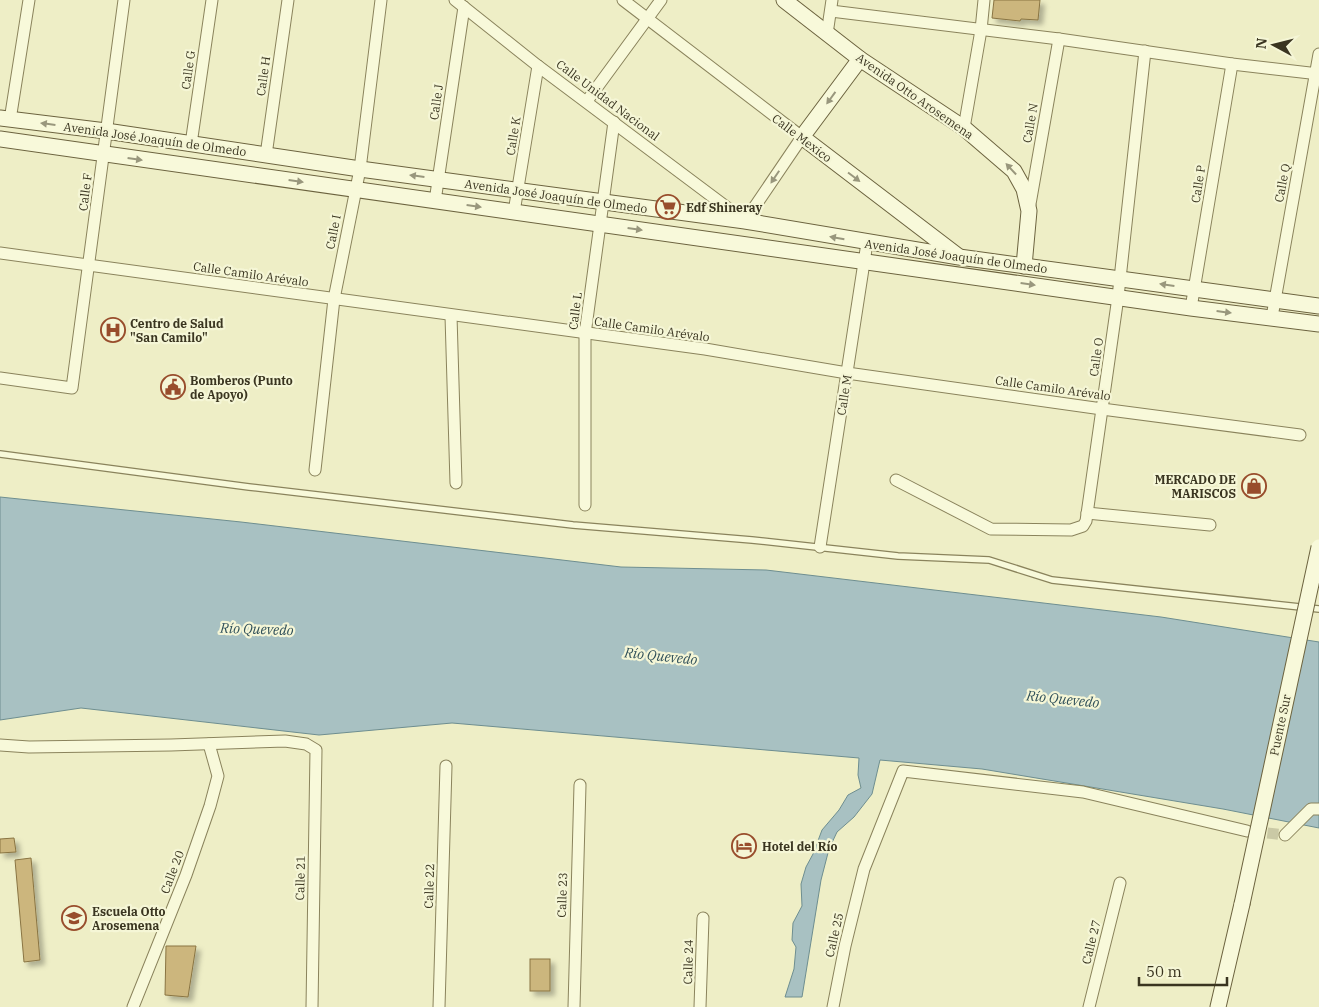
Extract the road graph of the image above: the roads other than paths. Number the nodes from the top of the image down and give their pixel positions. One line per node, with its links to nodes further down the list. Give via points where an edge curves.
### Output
1 (29, 0): 23 (street)
2 (124, 0): 26 (street, Calle F)
3 (212, 0): 29 (street, Calle G)
4 (288, 0): 31 (street, Calle H)
5 (381, 0): 32 (street, Calle I)
6 (623, 0): 12 (street, Calle Mexico)
7 (662, 0): 12 (street)
8 (784, 0): 14 (main road, Avenida Otto Arosemena)
9 (984, 0): 13 (street)
10 (460, 4): 20 (street, Calle Unidad Nacional); 33 (street, Calle J)
11 (832, 5): 13 (street); 14 (street)
12 (647, 19): 22 (street); 27 (street, Calle Mexico)
13 (981, 30): 15 (street); 25 (street)
14 (827, 34): 18 (main road, Avenida Otto Arosemena)
15 (1059, 39): 16 (street); 38 (street, Calle N)
16 (1145, 52): 19 (street); 49 (street, Calle O)
17 (1319, 54): 21 (street, Calle Q)
18 (860, 59): 25 (main road, Avenida Otto Arosemena); 27 (main road, one-way to 27)
19 (1232, 64): 21 (street); 50 (street, Calle P)
20 (538, 66): 22 (street, Calle Unidad Nacional); 35 (street, Calle K)
21 (1318, 74): 53 (street, Calle Q)
22 (587, 101): 24 (street, Calle Unidad Nacional)
23 (5, 119): 26 (main road, Avenida José Joaquín de Olmedo, one-way to 23)
24 (614, 122): 37 (street, Calle L); 40 (street, Calle Unidad Nacional)
25 (964, 128): 38 (main road, Avenida Otto Arosemena, one-way to 25, via 1024,189 1014,171)
26 (106, 131): 29 (main road, Avenida José Joaquín de Olmedo); 30 (street, Calle F)
27 (802, 137): 40 (street, one-way to 40); 44 (main road, Calle Mexico, one-way to 44)
28 (0, 139): 30 (main road, Avenida José Joaquín de Olmedo)
29 (191, 144): 31 (main road, Avenida José Joaquín de Olmedo)
30 (103, 154): 34 (main road, Avenida José Joaquín de Olmedo, one-way to 34); 46 (street, Calle F)
31 (266, 155): 32 (main road, Avenida José Joaquín de Olmedo)
32 (360, 169): 33 (main road, Avenida José Joaquín de Olmedo, one-way to 32); 34 (street, Calle I)
33 (439, 179): 35 (main road, Avenida José Joaquín de Olmedo); 36 (street, Calle J)
34 (356, 190): 36 (main road, Avenida José Joaquín de Olmedo); 52 (street, Calle I)
35 (518, 191): 37 (main road, Avenida José Joaquín de Olmedo); 39 (street, Calle K)
36 (435, 201): 39 (main road, Avenida José Joaquín de Olmedo, one-way to 39)
37 (604, 204): 40 (main road, Avenida José Joaquín de Olmedo); 41 (street, Calle L)
38 (1029, 211): 47 (main road, Avenida Otto Arosemena)
39 (514, 212): 41 (main road, Avenida José Joaquín de Olmedo)
40 (745, 221): 42 (main road, Avenida José Joaquín de Olmedo, one-way to 40)
41 (600, 224): 45 (main road, Avenida José Joaquín de Olmedo, one-way to 45); 59 (street, Calle L)
42 (867, 243): 44 (main road, Avenida José Joaquín de Olmedo); 45 (street, Calle M)
43 (0, 253): 46 (street, Calle Camilo Arévalo)
44 (959, 257): 47 (main road, Avenida José Joaquín de Olmedo); 48 (main road, Calle Mexico)
45 (865, 261): 48 (main road, Avenida José Joaquín de Olmedo); 60 (street, Calle M)
46 (89, 265): 52 (street, Calle Camilo Arévalo); 61 (street, Calle F, via 72,388)
47 (1024, 266): 49 (main road, Avenida José Joaquín de Olmedo)
48 (980, 277): 51 (main road, Avenida José Joaquín de Olmedo, one-way to 51)
49 (1119, 280): 50 (main road, Avenida José Joaquín de Olmedo, one-way to 49); 51 (street, Calle O)
50 (1194, 290): 53 (main road, Avenida José Joaquín de Olmedo); 55 (street, Calle P)
51 (1118, 297): 55 (main road, Avenida José Joaquín de Olmedo); 62 (street, Calle O)
52 (334, 299): 56 (street, Calle Camilo Arévalo); 65 (street, Calle I)
53 (1274, 301): 54 (main road, Avenida José Joaquín de Olmedo); 57 (street, Calle Q)
54 (1319, 306)
55 (1191, 308): 57 (main road, Avenida José Joaquín de Olmedo, one-way to 57)
56 (452, 316): 59 (street, Calle Camilo Arévalo); 67 (street)
57 (1272, 317): 58 (main road, Avenida José Joaquín de Olmedo)
58 (1319, 324)
59 (585, 334): 60 (street, Calle Camilo Arévalo, via 705,349); 68 (street, Calle L)
60 (847, 373): 62 (street, Calle Camilo Arévalo); 71 (street, Calle M)
61 (0, 378)
62 (1102, 409): 63 (street, Calle Camilo Arévalo); 69 (street, Calle O)
63 (1300, 435)
64 (0, 454): 71 (lane, via 573,525)
65 (315, 470)
66 (896, 480): 69 (street, via 991,529 1071,530 1083,526)
67 (456, 483)
68 (585, 505)
69 (1087, 513): 70 (street)
70 (1210, 525)
71 (820, 547): 73 (lane, via 898,556 990,560 1052,580)
72 (1319, 547): 90 (main road, Puente Sur, bridge)
73 (1319, 609)
74 (209, 744): 75 (street); 83 (street, Calle 20, via 218,776 210,806); 84 (street, Calle 21, via 285,741 306,744 316,750)
75 (0, 745)
76 (446, 766): 85 (street, Calle 22)
77 (580, 785): 86 (street, Calle 23)
78 (1319, 810): 80 (street, via 1311,809)
79 (1246, 831): 88 (street, Calle 25, via 1083,792 903,771 864,869)
80 (1286, 835)
81 (1120, 883): 89 (street, Calle 27)
82 (702, 918): 87 (street, Calle 24)
83 (133, 1007)
84 (312, 1007)
85 (439, 1007)
86 (574, 1007)
87 (700, 1007)
88 (833, 1007)
89 (1089, 1007)
90 (1218, 1007)

